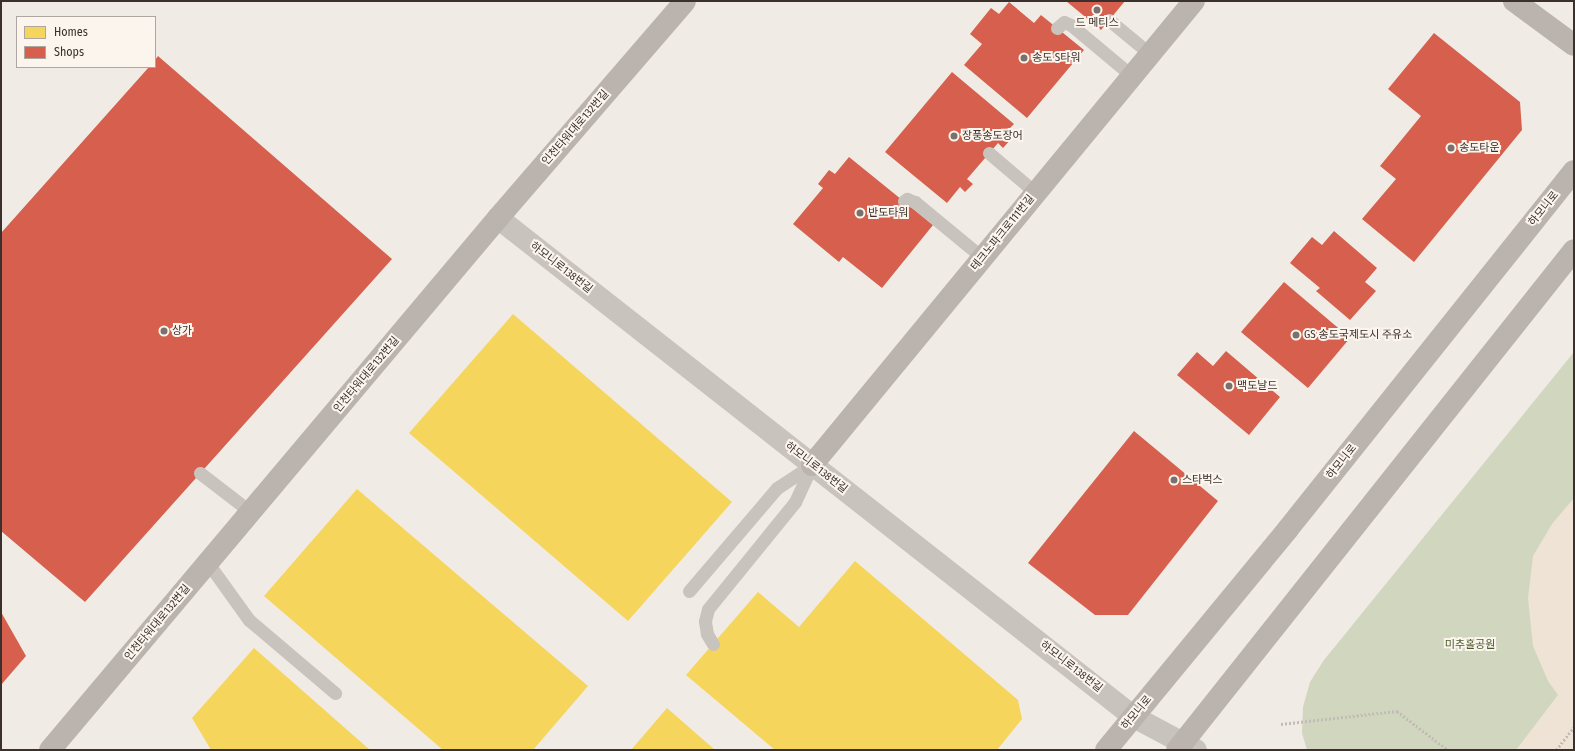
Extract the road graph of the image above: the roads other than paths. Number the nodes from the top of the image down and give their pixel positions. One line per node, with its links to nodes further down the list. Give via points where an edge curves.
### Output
1 (685, 1): 13 (street, 인천타워대로132번길)
2 (1194, 1): 7 (street, 테크노파크로111번길)
3 (1514, 1): 6 (street)
4 (1109, 20): 7 (lane)
5 (1057, 28): 8 (lane, via 1064,22 1071,25)
6 (1574, 45)
7 (1150, 54): 8 (street, 테크노파크로111번길)
8 (1132, 76): 11 (street, 테크노파크로111번길)
9 (989, 153): 11 (lane)
10 (1574, 171): 23 (street, 하모니로)
11 (1036, 193): 15 (street, 테크노파크로111번길)
12 (904, 201): 15 (lane, via 907,199 915,202)
13 (498, 218): 16 (street, 하모니로138번길); 18 (street, 인천타워대로132번길)
14 (1574, 250): 24 (street)
15 (983, 258): 16 (street, 테크노파크로111번길)
16 (812, 464): 20 (lane, via 777,488); 21 (lane, via 795,502 708,609 705,622 707,634); 23 (street, 하모니로138번길)
17 (200, 473): 18 (lane)
18 (252, 513): 19 (street, 인천타워대로132번길)
19 (208, 563): 22 (lane, via 249,620); 25 (street, 인천타워대로132번길)
20 (689, 591)
21 (713, 644)
22 (335, 692)
23 (1134, 717): 24 (street, 하모니로138번길); 26 (street, 하모니로)
24 (1186, 747)
25 (50, 750)
26 (1106, 750)

